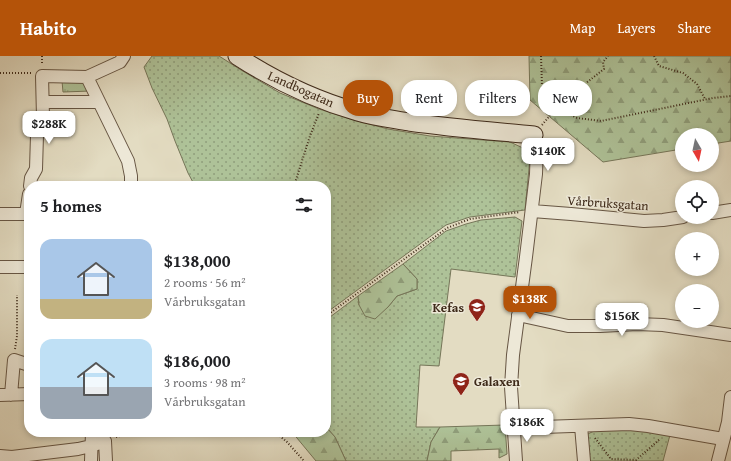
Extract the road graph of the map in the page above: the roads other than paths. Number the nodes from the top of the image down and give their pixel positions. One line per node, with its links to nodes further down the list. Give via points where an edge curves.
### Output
1 (124, 56): 3 (street, via 120,62)
2 (237, 56): 6 (street, Landbogatan, via 284,84 359,112 430,125)
3 (87, 77): 4 (street, via 42,76); 5 (street)
4 (43, 102): 5 (street); 7 (street, via 43,117 37,135 36,169)
5 (99, 102): 8 (street, via 128,161)
6 (534, 135): 10 (street, via 538,146)
7 (31, 181)
8 (131, 181)
9 (731, 210): 11 (street)
10 (532, 211): 14 (street, Vårbruksgatan, via 644,221); 17 (street)
11 (719, 212)
12 (0, 214): 13 (street)
13 (24, 214)
14 (675, 218)
15 (0, 267): 16 (street)
16 (24, 267)
17 (518, 315): 18 (street, via 568,326 637,324); 24 (street, via 511,387)
18 (731, 334)
19 (24, 364): 21 (street, via 14,360)
20 (24, 394): 21 (street)
21 (6, 395)
22 (731, 397): 26 (street)
23 (583, 426): 24 (street); 26 (street, via 629,424); 32 (street)
24 (514, 428): 31 (street)
25 (92, 437): 27 (street)
26 (723, 439): 33 (street)
27 (91, 446): 28 (street, via 12,457); 29 (street); 30 (street, via 105,441)
28 (0, 456)
29 (91, 461)
30 (106, 461)
31 (516, 461)
32 (584, 461)
33 (718, 461)

